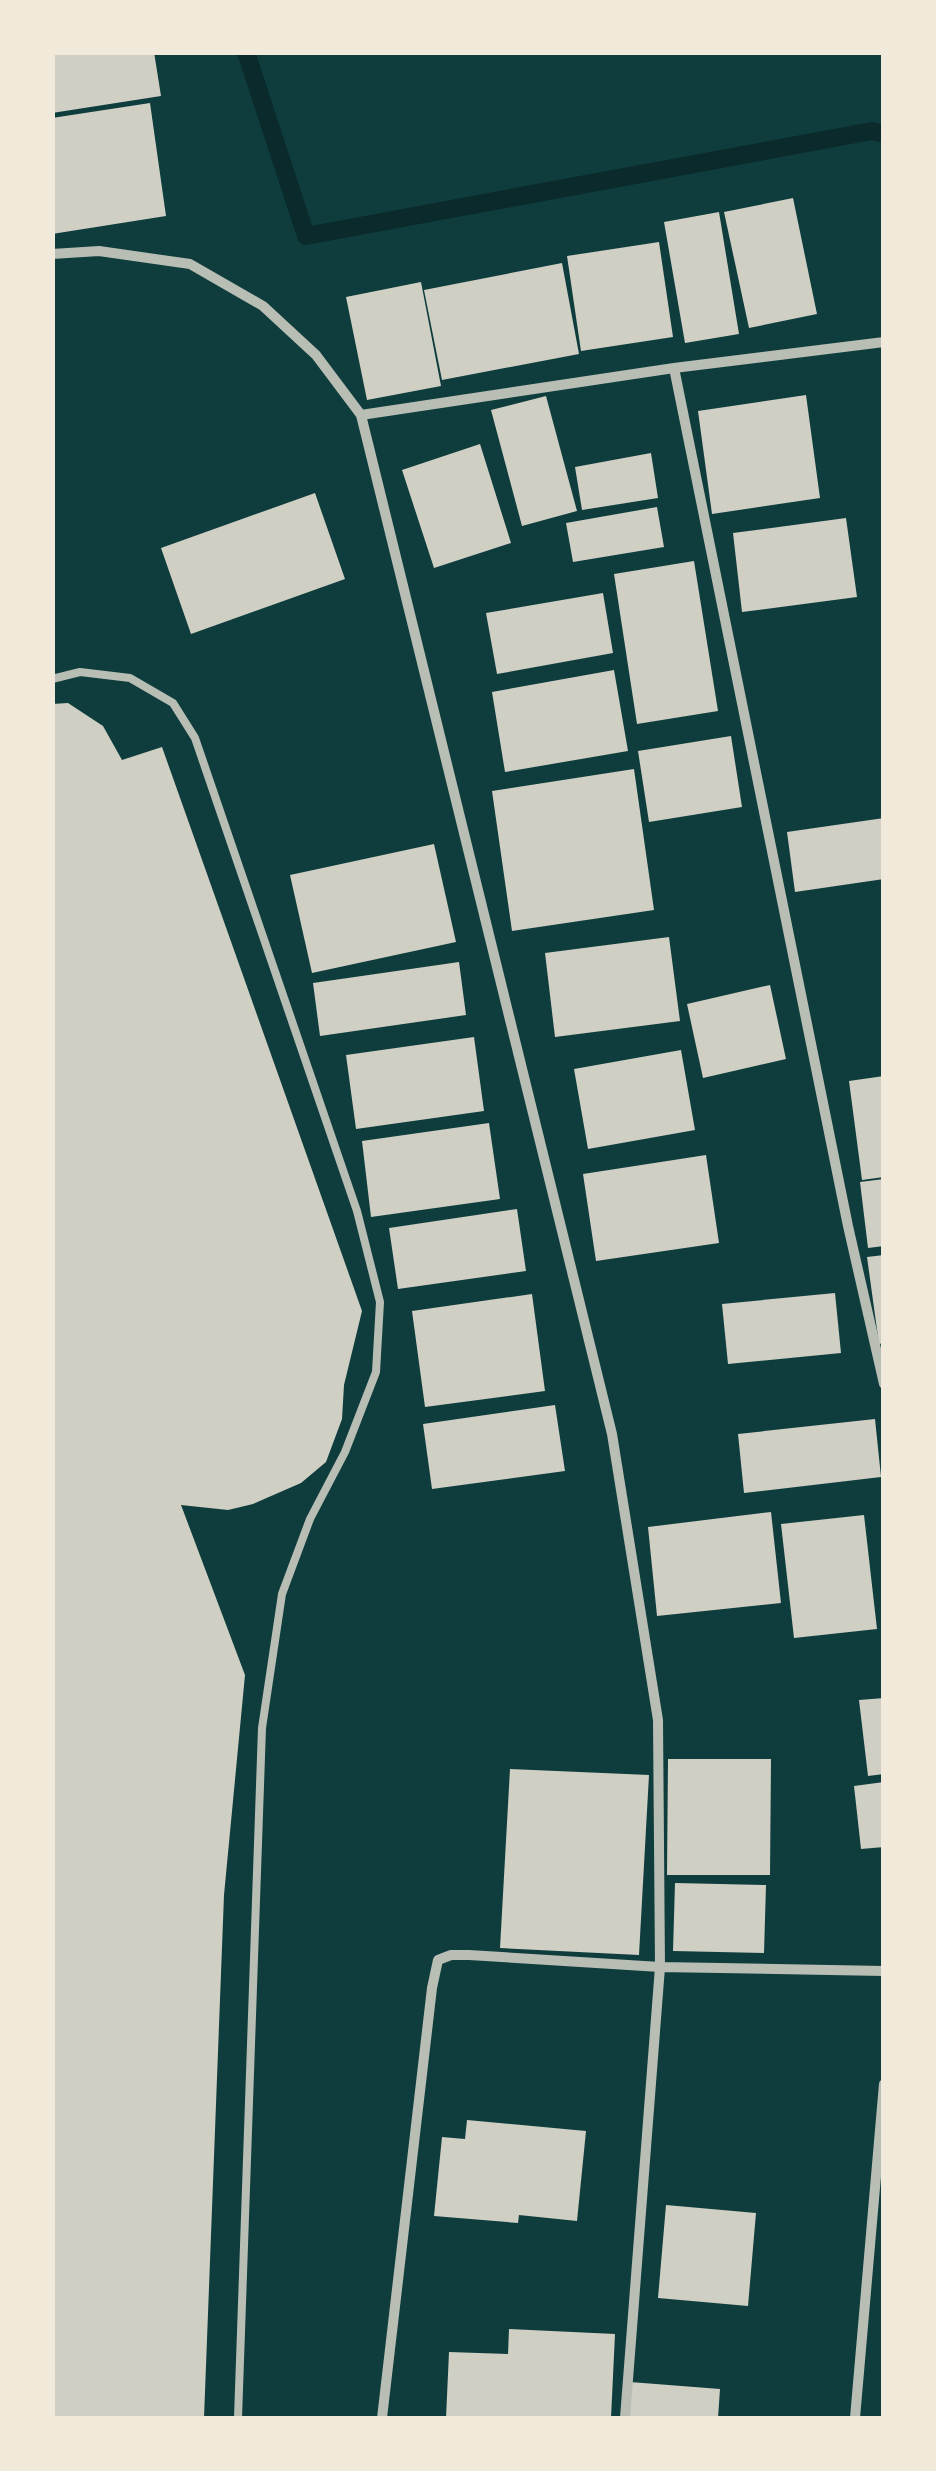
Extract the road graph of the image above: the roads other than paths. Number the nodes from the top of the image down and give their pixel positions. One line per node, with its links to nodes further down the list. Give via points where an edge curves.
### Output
1 (52, 254): 4 (street, via 99,251 190,264 263,306 316,355)
2 (884, 342): 3 (street)
3 (674, 368): 4 (street); 6 (street)
4 (361, 415): 7 (street, via 612,1434 658,1720)
5 (52, 679): 10 (lane, via 80,672 130,678 173,703 195,738 357,1210 380,1302 376,1372 282,1594 262,1728)
6 (884, 1384)
7 (660, 1967): 8 (street); 11 (street, via 451,1954 438,1960); 12 (street)
8 (884, 1971)
9 (884, 2084): 13 (street)
10 (238, 2418)
11 (382, 2418)
12 (625, 2418)
13 (855, 2418)

